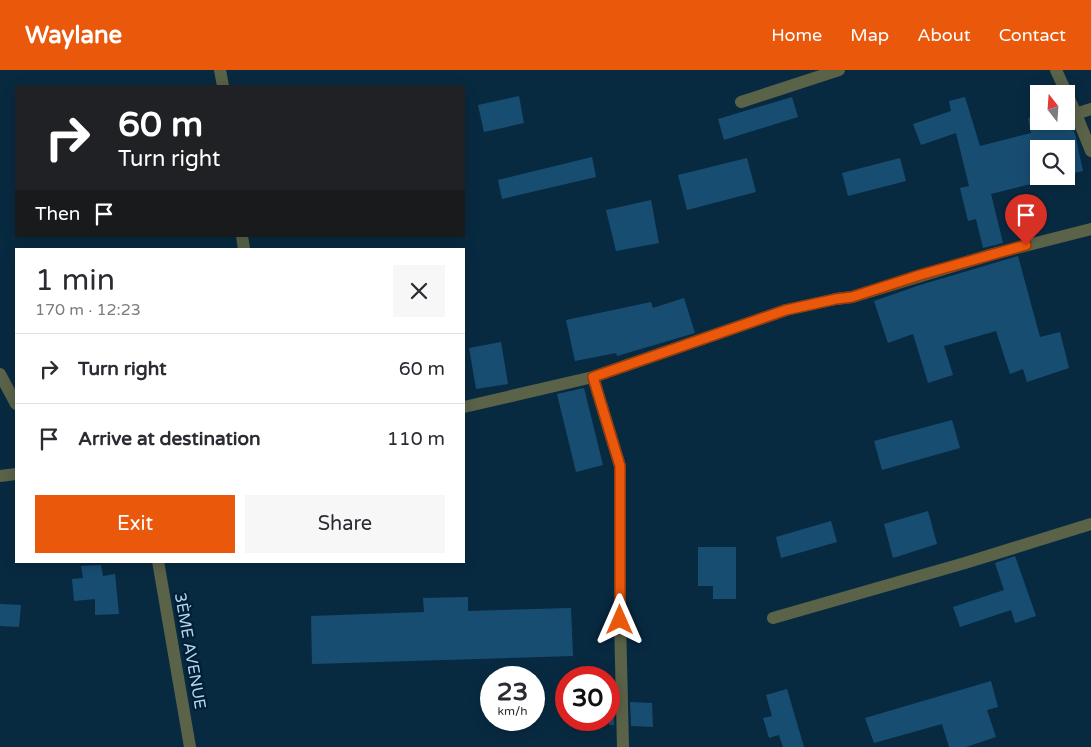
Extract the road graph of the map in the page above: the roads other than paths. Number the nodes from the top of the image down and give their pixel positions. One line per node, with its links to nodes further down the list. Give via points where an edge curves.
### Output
1 (220, 70): 4 (street)
2 (839, 70): 5 (street)
3 (1056, 70): 7 (street)
4 (223, 85)
5 (741, 102)
6 (1091, 109): 7 (street)
7 (1076, 114): 8 (street)
8 (1091, 151)
9 (1091, 229): 11 (street, via 993,254 852,297 786,310)
10 (0, 374): 12 (street)
11 (593, 377): 13 (street); 20 (street, via 620,466)
12 (15, 402)
13 (465, 407)
14 (15, 474): 15 (street)
15 (0, 476)
16 (1091, 524): 18 (street, via 965,564)
17 (158, 563): 19 (street, 3ÈME AVENUE)
18 (773, 618)
19 (190, 747)
20 (623, 747)

